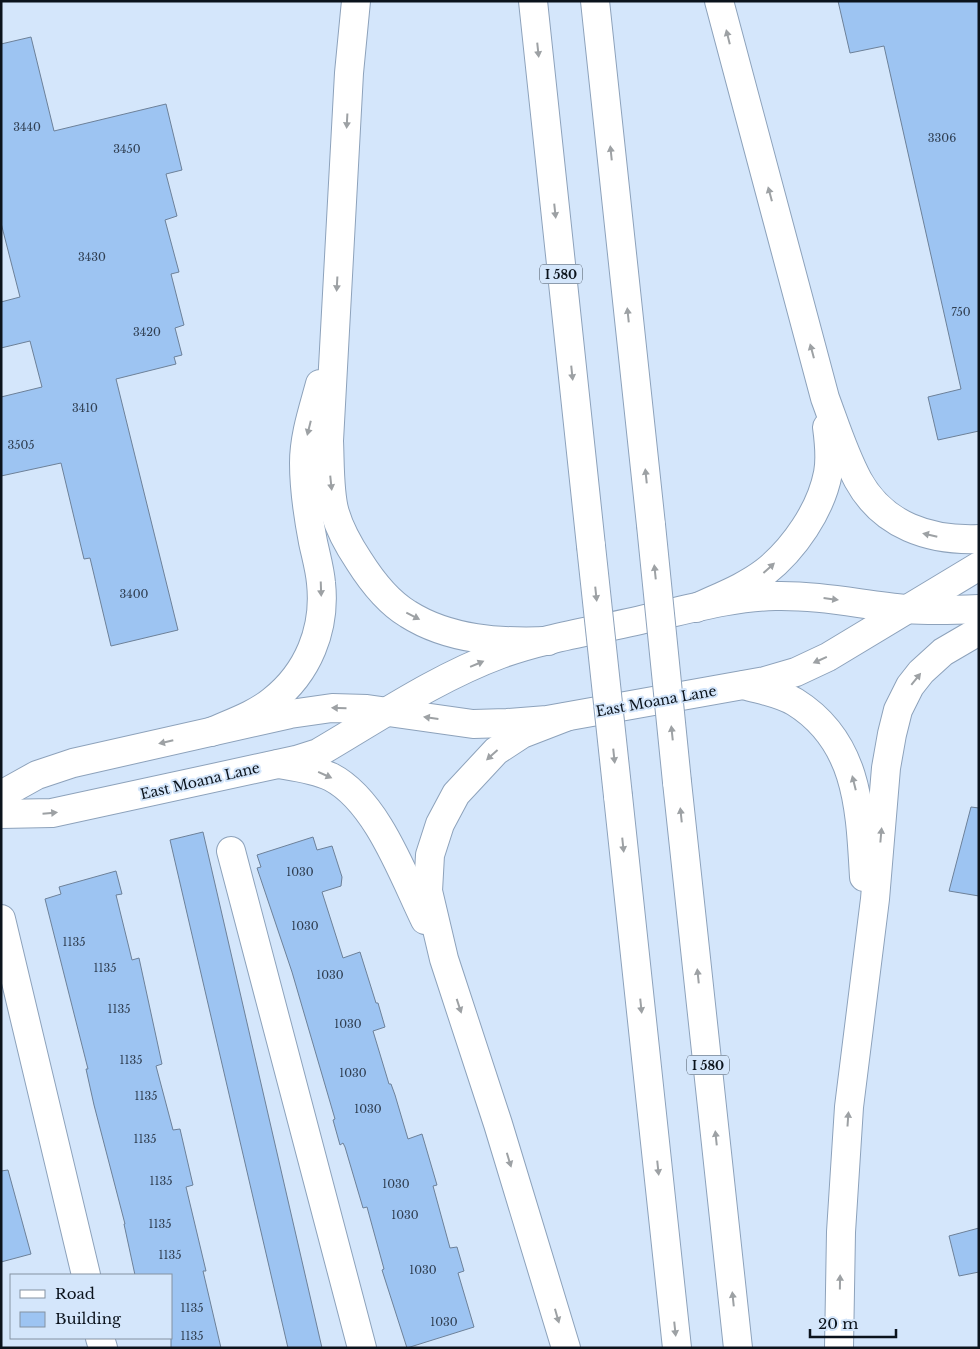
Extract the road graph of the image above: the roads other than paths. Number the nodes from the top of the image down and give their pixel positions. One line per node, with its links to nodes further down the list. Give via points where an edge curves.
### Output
1 (356, 1): 5 (main road, one-way to 5)
2 (533, 1): 28 (main road, I 580, one-way to 28, bridge)
3 (595, 1): 29 (main road, I 580, one-way to 3, bridge)
4 (719, 1): 6 (main road, one-way to 4)
5 (334, 330): 13 (main road, one-way to 13, via 329,441 334,512 348,544 369,577 407,614 435,626 478,639 514,643); 17 (main road, one-way to 17, via 307,435 304,462 305,489 321,583 321,614 314,642 304,666 271,702)
6 (825, 398): 7 (main road, one-way to 6, via 932,536 910,529 876,504 858,482); 9 (main road, one-way to 6, via 740,588 765,572 788,550 807,524 828,473)
7 (979, 539)
8 (979, 566): 10 (main road, East Moana Lane)
9 (696, 608): 10 (main road, East Moana Lane, one-way to 10, via 739,599 799,596); 13 (main road, East Moana Lane)
10 (908, 609): 11 (main road, East Moana Lane); 14 (main road, East Moana Lane, one-way to 14, via 828,657 796,672)
11 (979, 609)
12 (979, 631): 23 (main road, one-way to 12, via 886,768 898,710 921,672 943,652)
13 (548, 641): 15 (main road, East Moana Lane, one-way to 13, via 476,664)
14 (744, 685): 16 (main road, East Moana Lane); 23 (main road, one-way to 14, via 861,821 854,780 842,752 828,732 795,702)
15 (388, 712): 16 (main road, East Moana Lane, one-way to 15, via 473,724); 17 (main road, East Moana Lane, one-way to 17, via 332,708); 18 (main road, East Moana Lane, via 318,753)
16 (566, 717): 24 (main road, one-way to 24, via 522,734 496,751 456,794 440,824 430,855 428,891)
17 (211, 732): 19 (main road, East Moana Lane, one-way to 19, via 73,763 37,775)
18 (278, 764): 20 (main road, East Moana Lane, one-way to 18, via 52,813); 24 (main road, one-way to 24, via 312,770 332,778 351,792 368,811 387,841)
19 (1, 795)
20 (1, 814)
21 (230, 851): 26 (main road)
22 (1, 919): 25 (main road)
23 (868, 953): 30 (main road, one-way to 23, via 841,1232 849,1107)
24 (444, 959): 27 (main road, one-way to 27)
25 (86, 1274)
26 (362, 1348)
27 (566, 1348)
28 (677, 1348)
29 (738, 1348)
30 (839, 1348)

